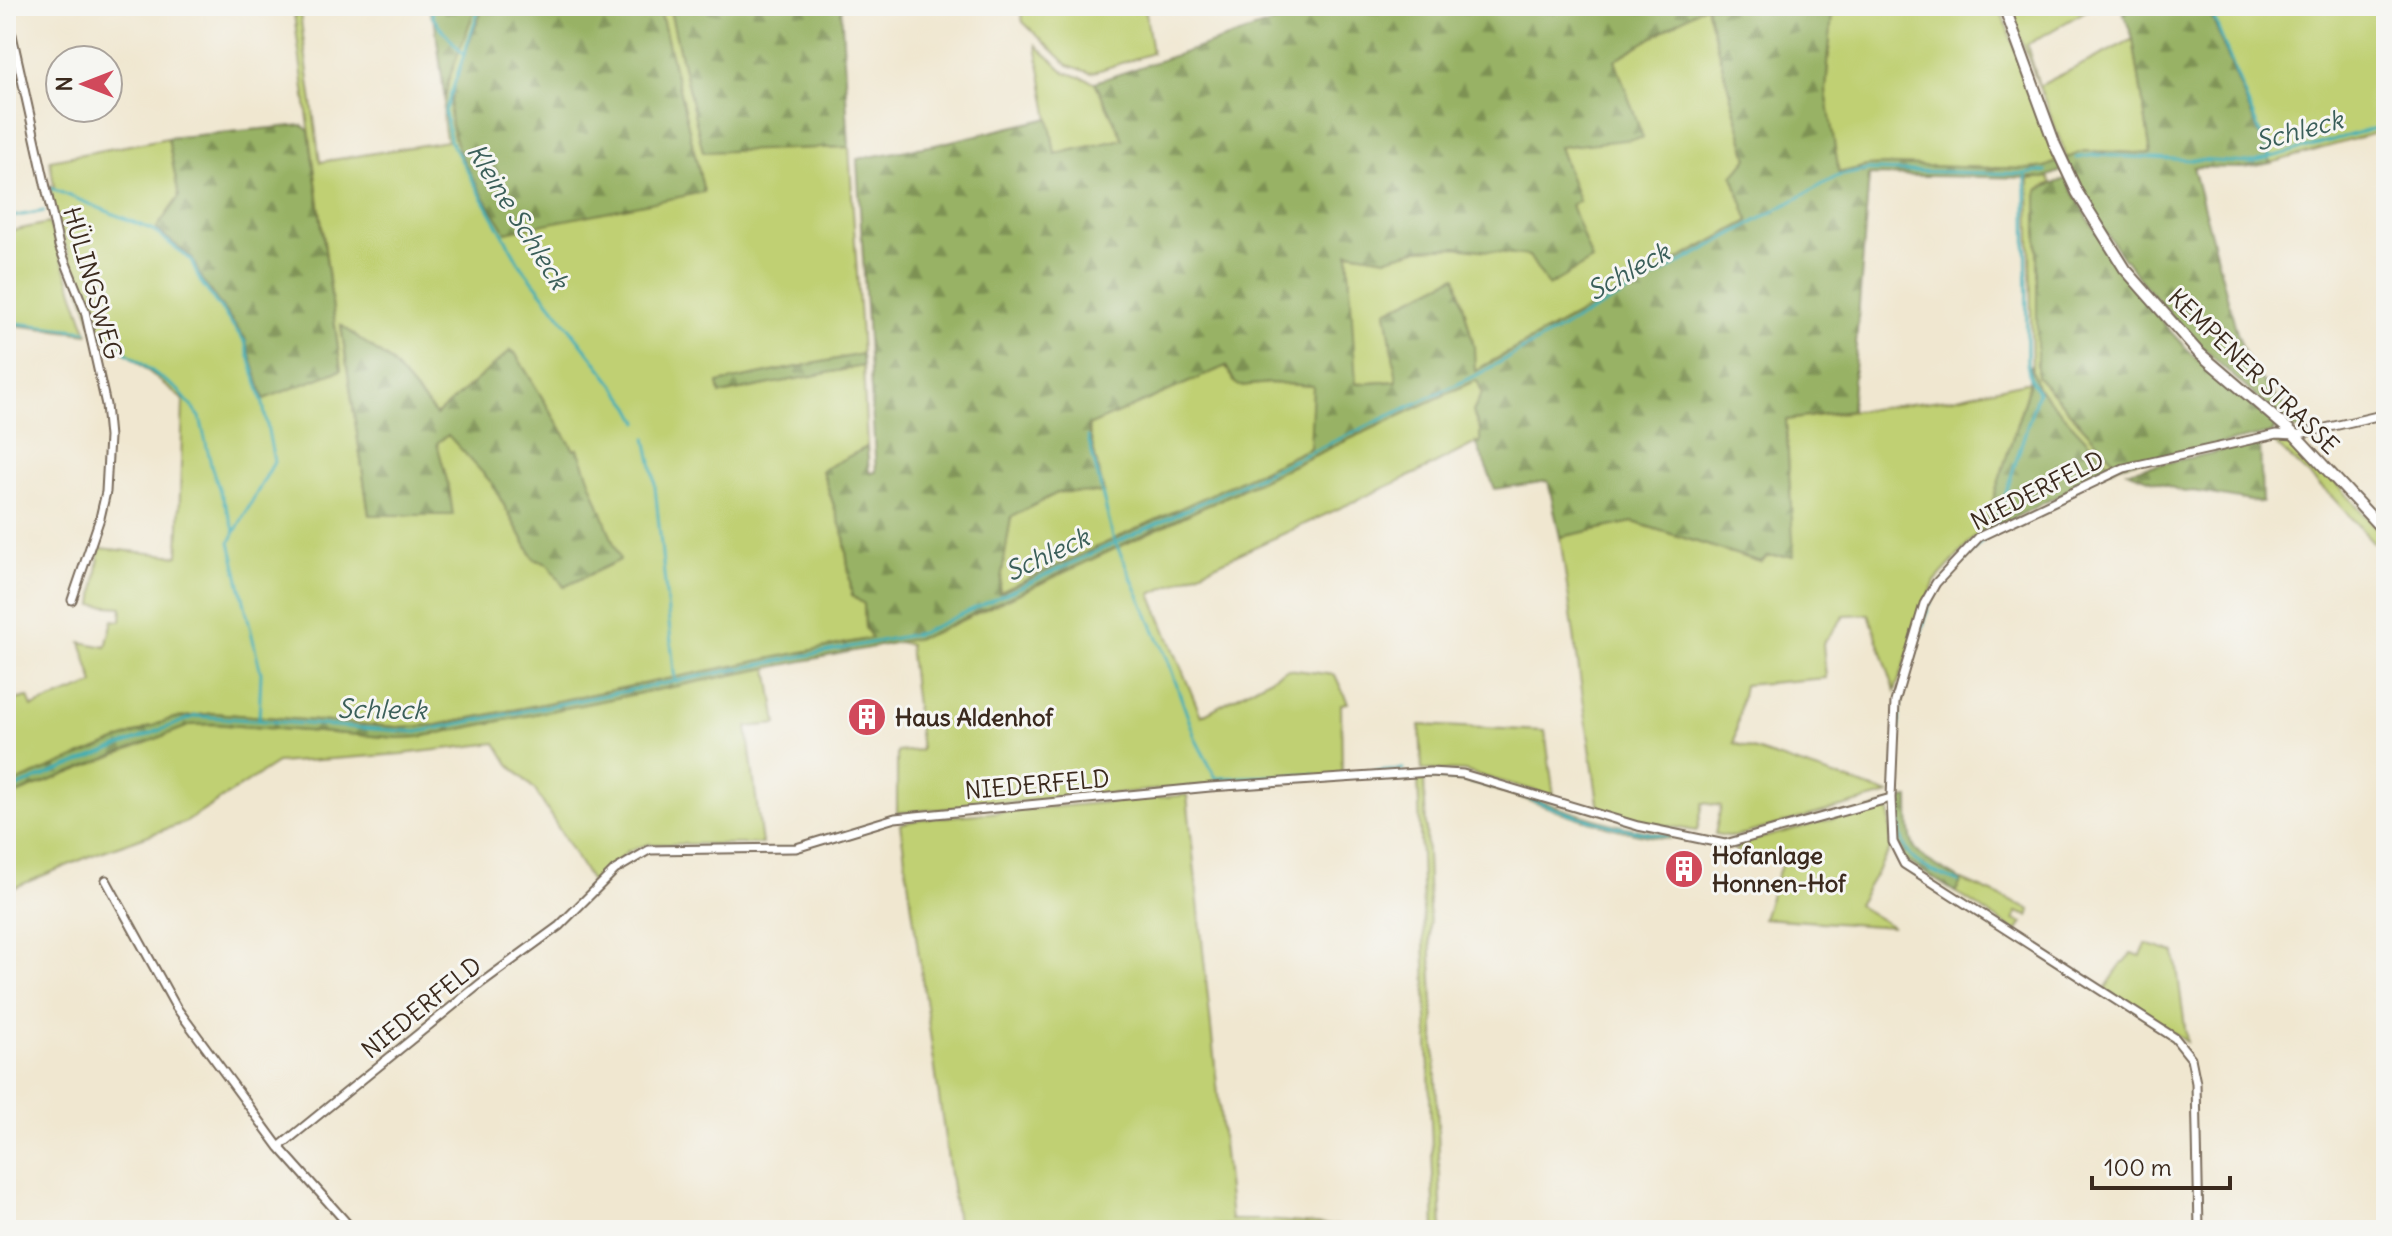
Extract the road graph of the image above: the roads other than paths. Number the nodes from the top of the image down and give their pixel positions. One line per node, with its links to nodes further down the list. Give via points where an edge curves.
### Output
1 (2004, 6): 4 (street, KEMPENER STRASSE, via 2055,145 2106,240 2149,299 2198,352)
2 (6, 25): 6 (street, HÜLINGSWEG, via 59,246 85,311 106,405 106,492)
3 (2386, 414): 4 (street, NIEDERFELD)
4 (2295, 435): 5 (street, KEMPENER STRASSE); 7 (street, NIEDERFELD, via 2277,434 2124,468 1979,537 1936,583 1924,604 1895,702)
5 (2386, 533)
6 (72, 600)
7 (1891, 798): 9 (street, NIEDERFELD, via 1725,844 1638,826 1463,774 1430,772 895,818 796,848 649,850 615,870 559,926); 13 (street, NIEDERFELD, via 1893,842 1904,864 2175,1038 2191,1058)
8 (106, 880): 9 (street, via 176,1007)
9 (279, 1147): 10 (street)
10 (353, 1230)
11 (1086, 1230): 12 (street)
12 (1299, 1230)
13 (2199, 1230)

